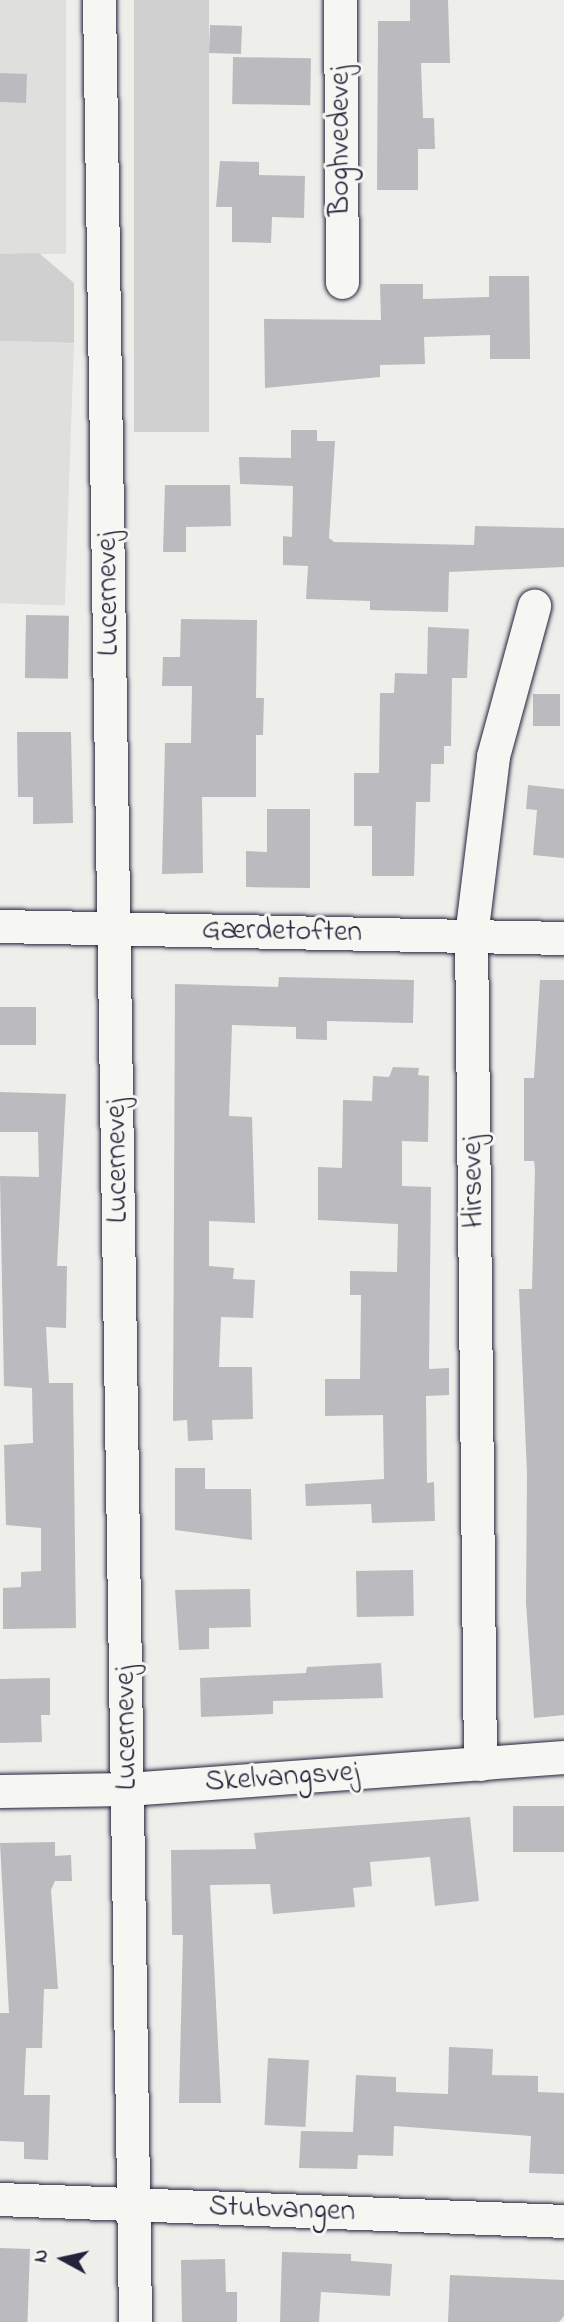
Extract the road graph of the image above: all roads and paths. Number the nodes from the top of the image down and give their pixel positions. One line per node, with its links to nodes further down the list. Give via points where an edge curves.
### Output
1 (99, 0): 6 (street, Lucernevej)
2 (340, 0): 3 (street, Boghvedevej)
3 (342, 282)
4 (534, 606): 7 (street, Hirsevej, via 493,756)
5 (0, 926): 6 (street, Gærdetoften)
6 (114, 928): 7 (street, Gærdetoften); 11 (street, Lucernevej)
7 (471, 936): 8 (street, Gærdetoften); 10 (street, Hirsevej)
8 (564, 938)
9 (564, 1757): 10 (street, Skelvangsvej)
10 (480, 1765): 11 (street, Skelvangsvej)
11 (128, 1789): 12 (street, Skelvangsvej); 14 (street, Lucernevej)
12 (0, 1791)
13 (0, 2199): 14 (street, Stubvangen)
14 (132, 2204): 15 (street, Stubvangen); 16 (street, Lucernevej)
15 (564, 2221)
16 (135, 2322)

